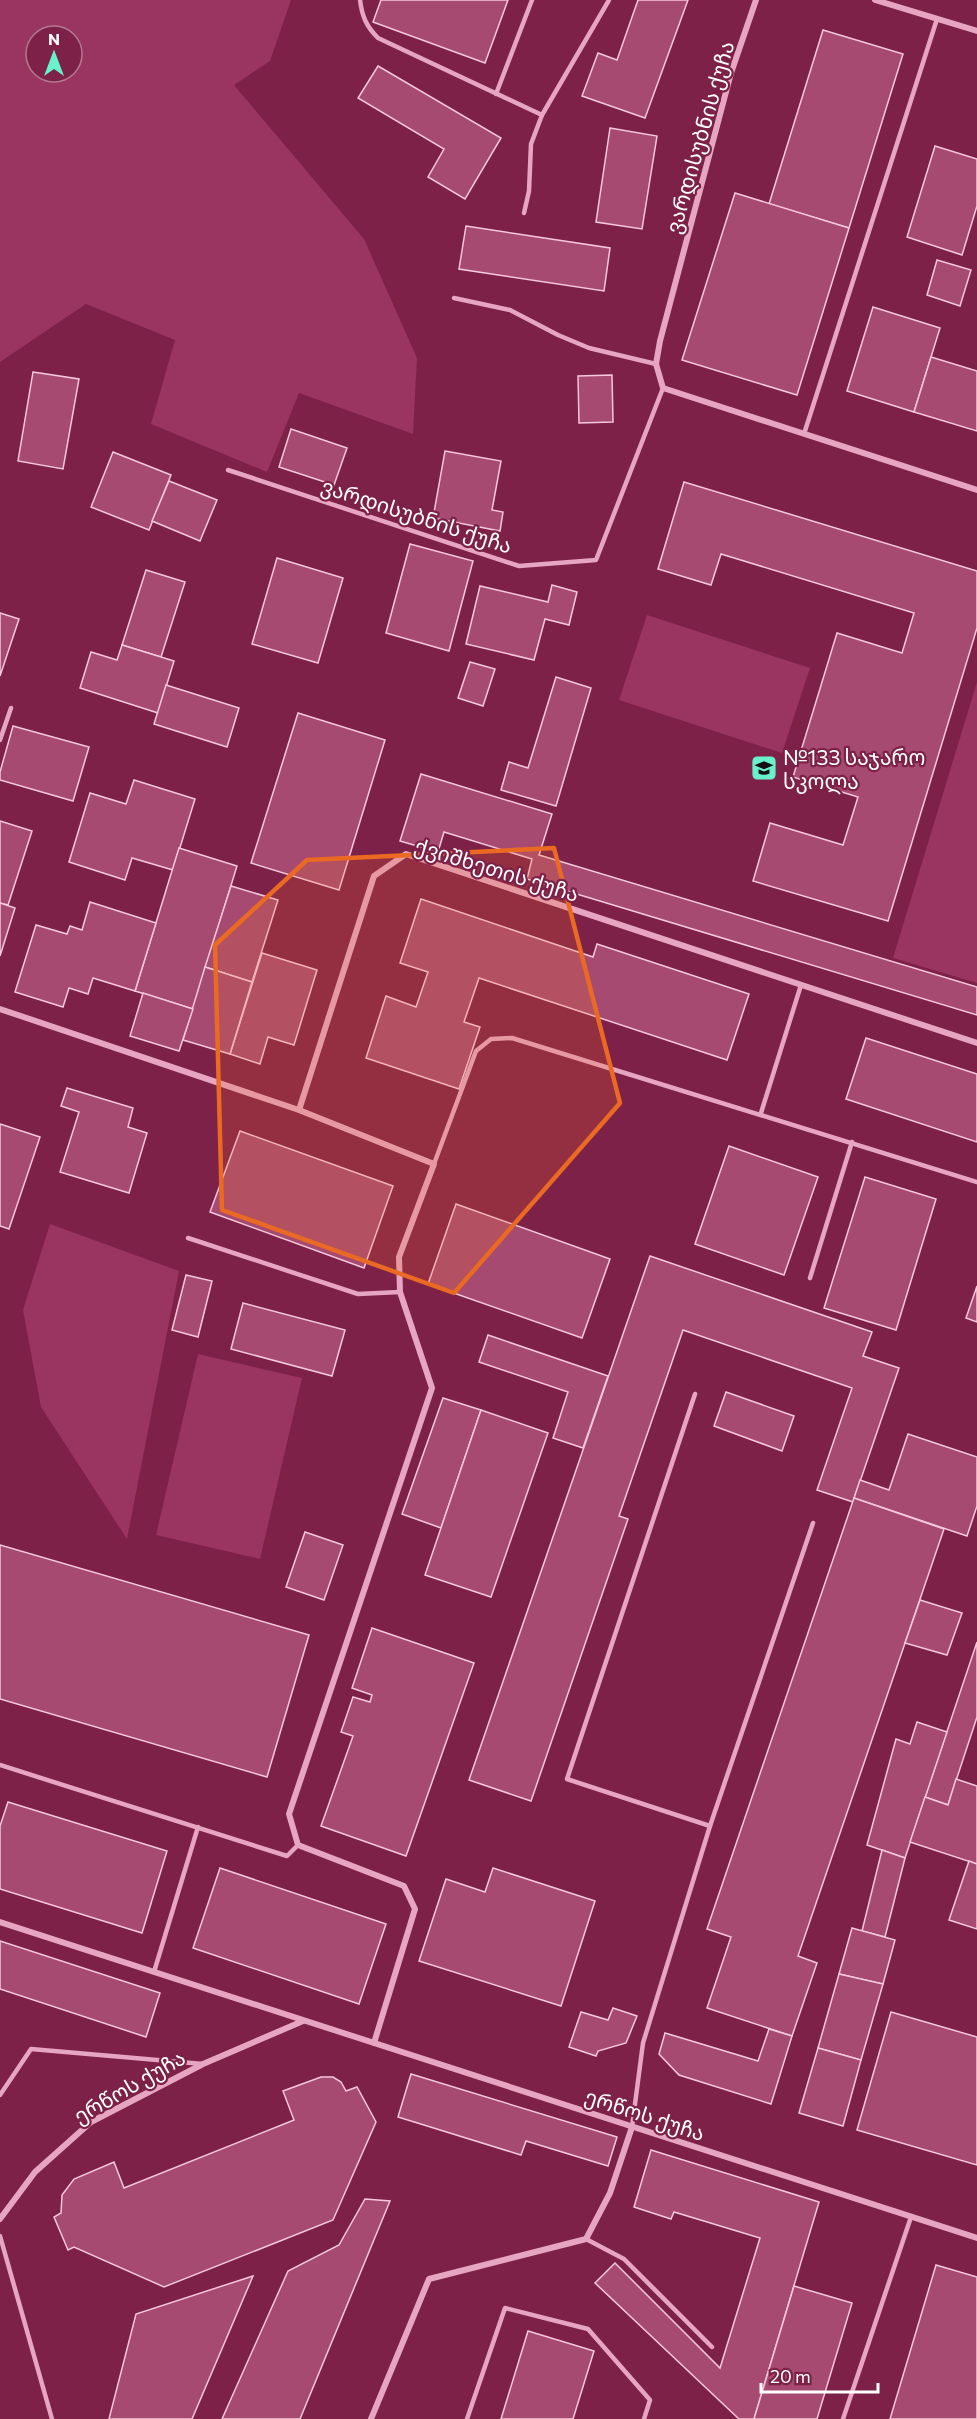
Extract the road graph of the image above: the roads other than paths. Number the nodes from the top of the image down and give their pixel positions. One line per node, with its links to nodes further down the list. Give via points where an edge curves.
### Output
1 (360, 0): 8 (lane, via 362,16 378,38)
2 (532, 0): 8 (lane)
3 (609, 0): 9 (lane)
4 (756, 0): 12 (street, ვარდისუბნის ქუჩა, via 731,73)
5 (875, 0): 6 (street)
6 (937, 19): 7 (street); 14 (lane)
7 (977, 31)
8 (496, 94): 9 (lane)
9 (542, 115): 10 (lane, via 531,144)
10 (524, 213)
11 (454, 298): 12 (lane, via 510,310 589,348)
12 (656, 364): 13 (street, ვარდისუბნის ქუჩა)
13 (663, 388): 14 (street); 15 (lane, ვარდისუბნის ქუჩა, via 596,560 519,566)
14 (804, 434): 16 (street)
15 (228, 470)
16 (977, 490)
17 (11, 708): 18 (lane)
18 (0, 740)
19 (801, 985): 21 (street, ქვიშხეთის ქუჩა); 22 (street, ქვიშხეთის ქუჩა, via 406,854 374,876); 23 (lane)
20 (0, 1009): 22 (street)
21 (977, 1043)
22 (299, 1110): 25 (street)
23 (761, 1113): 24 (lane); 25 (lane, via 512,1038 491,1039 476,1051)
24 (852, 1142): 26 (lane); 28 (lane)
25 (434, 1164): 29 (street, via 399,1257)
26 (977, 1182)
27 (188, 1238): 29 (lane, via 358,1294)
28 (810, 1278)
29 (400, 1292): 35 (street, via 432,1388 289,1814)
30 (694, 1394): 33 (lane, via 567,1779)
31 (813, 1523): 33 (lane)
32 (0, 1764): 34 (lane)
33 (710, 1826): 42 (lane, via 643,2043)
34 (198, 1827): 35 (lane, via 287,1856); 37 (lane)
35 (298, 1845): 39 (street, via 404,1886 415,1909)
36 (0, 1922): 37 (street, ერწოს ქუჩა)
37 (154, 1972): 38 (street, ერწოს ქუჩა)
38 (303, 2020): 39 (street, ერწოს ქუჩა); 40 (street, ერწოს ქუჩა)
39 (374, 2043): 42 (street, ერწოს ქუჩა)
40 (203, 2064): 41 (lane, via 31,2049); 44 (street, ერწოს ქუჩა, via 91,2122 35,2172)
41 (0, 2095)
42 (632, 2127): 43 (street, ერწოს ქუჩა); 47 (street, via 610,2193)
43 (911, 2217): 46 (street, ერწოს ქუჩა); 53 (lane)
44 (0, 2219)
45 (0, 2236): 49 (lane)
46 (977, 2238)
47 (586, 2239): 48 (lane, via 624,2259); 50 (street, via 429,2279)
48 (712, 2347)
49 (52, 2419)
50 (371, 2419)
51 (467, 2419): 52 (lane, via 505,2308 588,2329 650,2400)
52 (644, 2419)
53 (843, 2419)

